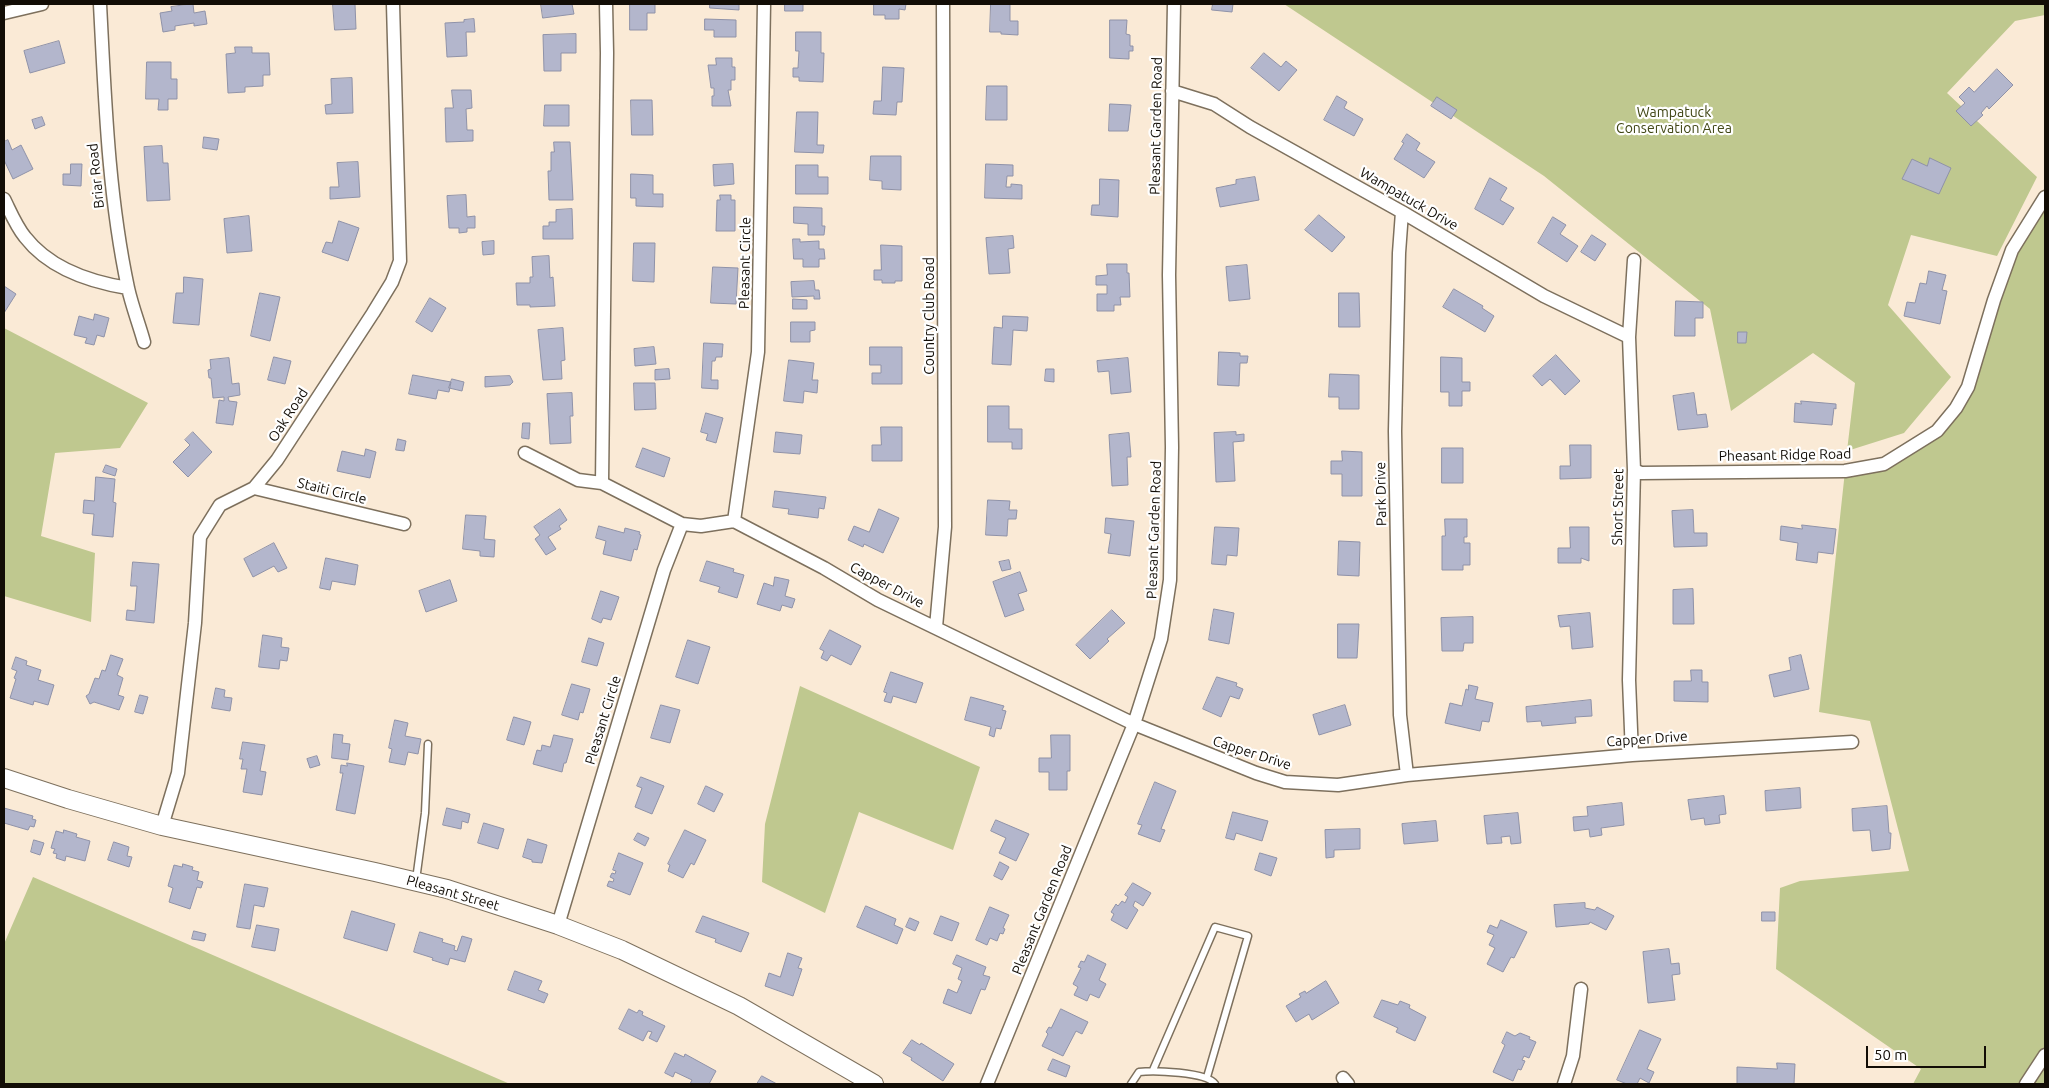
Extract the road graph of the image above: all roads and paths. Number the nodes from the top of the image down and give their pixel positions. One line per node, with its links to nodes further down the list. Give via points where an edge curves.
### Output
1 (42, 4): 8 (street)
2 (100, 4): 14 (street, Briar Road, via 115,215)
3 (393, 4): 20 (street, Oak Road, via 400,261 374,313 277,460)
4 (606, 4): 19 (street)
5 (764, 4): 21 (street, Pleasant Circle, via 758,352)
6 (943, 4): 24 (street, Country Club Road, via 945,526)
7 (1174, 4): 9 (street, Pleasant Garden Road)
8 (4, 13)
9 (1172, 91): 12 (street, Wampatuck Drive, via 1214,104); 25 (street, Pleasant Garden Road, via 1170,580 1161,640)
10 (2045, 197): 18 (street, Pheasant Ridge Road, via 2012,250 1968,388 1937,431 1912,448 1884,464 1845,471 1641,473)
11 (4, 199): 14 (street, via 24,236 40,253 68,271 101,284)
12 (1402, 212): 15 (street, Wampatuck Drive, via 1544,296); 29 (street, Park Drive, via 1395,431 1400,715)
13 (1634, 260): 15 (street, Short Street)
14 (128, 288): 16 (street, Briar Road)
15 (1630, 337): 18 (street, Short Street)
16 (144, 342)
17 (525, 453): 19 (street, via 578,480)
18 (1634, 470): 28 (street, Short Street, via 1630,680)
19 (602, 484): 23 (street)
20 (254, 488): 22 (street, Staiti Circle); 31 (street, Oak Road, via 220,504 200,537 195,623 178,773)
21 (734, 522): 23 (street, via 701,526); 24 (street, Capper Drive, via 806,558 878,600)
22 (404, 524)
23 (682, 524): 33 (street, Pleasant Circle, via 664,570)
24 (936, 627): 25 (street, Capper Drive)
25 (1134, 724): 29 (street, Capper Drive, via 1285,782 1338,785); 39 (street, Pleasant Garden Road)
26 (1852, 742): 28 (street, Capper Drive)
27 (428, 744): 32 (lane, via 425,813)
28 (1632, 754): 29 (street, Capper Drive)
29 (1407, 775)
30 (4, 778): 31 (main road, Pleasant Street)
31 (162, 826): 32 (main road, Pleasant Street)
32 (415, 882): 33 (main road, Pleasant Street, via 447,889)
33 (558, 925): 38 (main road, Pleasant Street, via 622,950 739,1006)
34 (1581, 989): 42 (street, via 1574,1056)
35 (2045, 1056): 43 (street)
36 (1153, 1070): 37 (lane); 37 (lane, via 1215,927 1248,936); 40 (lane, via 1139,1072)
37 (1207, 1078): 41 (lane)
38 (874, 1084)
39 (987, 1084)
40 (1131, 1084)
41 (1215, 1084)
42 (1564, 1084)
43 (2026, 1084)

